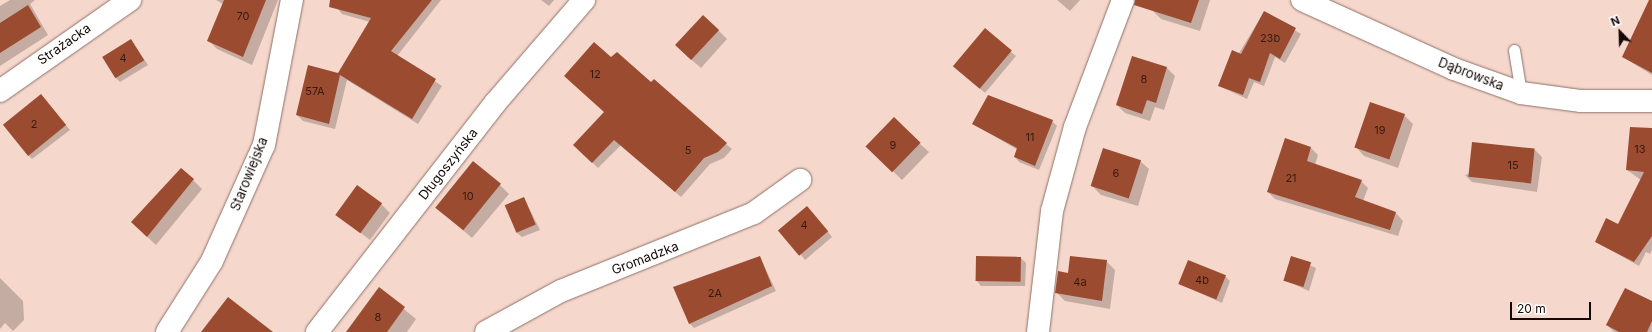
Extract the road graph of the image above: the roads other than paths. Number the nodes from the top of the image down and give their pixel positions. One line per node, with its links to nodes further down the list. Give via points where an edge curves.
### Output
1 (130, 0): 8 (street, Strażacka)
2 (292, 0): 12 (street, Starowiejska, via 264,145 212,260)
3 (584, 0): 13 (street, Długoszyńska, via 496,102)
4 (1123, 0): 15 (street, via 1075,127 1052,211)
5 (1302, 0): 6 (street, Dąbrowska)
6 (1327, 5): 9 (street, Dąbrowska, via 1454,69)
7 (1514, 50): 9 (lane)
8 (0, 91)
9 (1521, 93): 10 (street, Dąbrowska, via 1581,101)
10 (1652, 101)
11 (800, 180): 14 (street, Gromadzka, via 754,213 561,291)
12 (167, 332)
13 (316, 332)
14 (486, 332)
15 (1038, 332)

